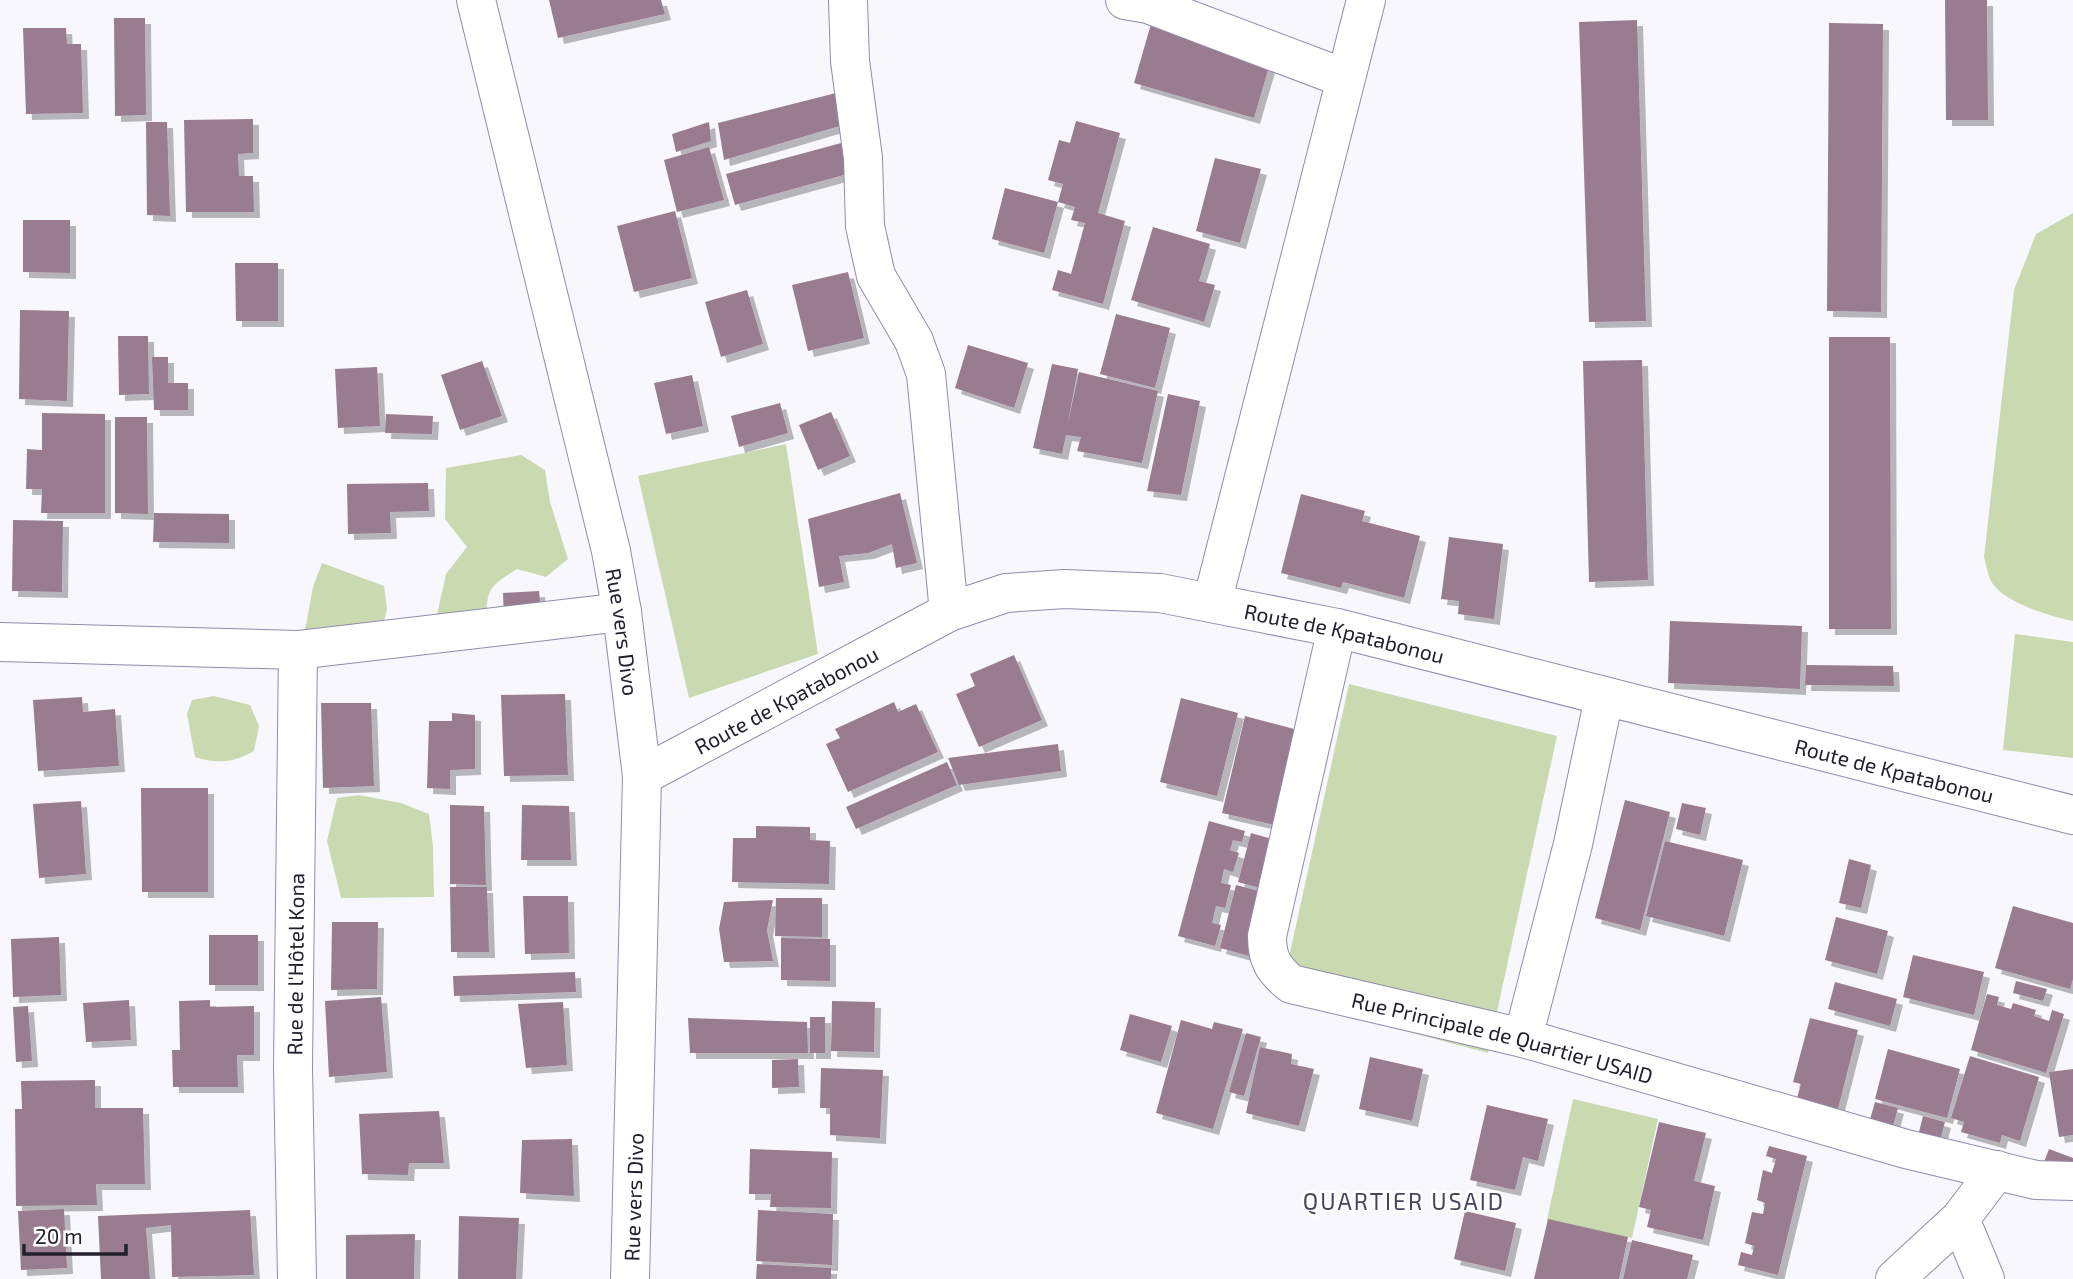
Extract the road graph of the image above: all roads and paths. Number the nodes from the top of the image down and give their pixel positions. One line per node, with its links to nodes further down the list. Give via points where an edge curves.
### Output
1 (476, 0): 7 (street, Rue vers Divo)
2 (848, 0): 8 (street, via 866,226 876,276 914,341 926,374)
3 (1125, 0): 5 (street, via 1148,4)
4 (1366, 0): 5 (street)
5 (1344, 78): 6 (street)
6 (1212, 603): 8 (street, Route de Kpatabonou, via 1160,593 1065,589 1006,593); 9 (street, Route de Kpatabonou)
7 (622, 612): 11 (street); 13 (street, Rue vers Divo)
8 (949, 612): 13 (street, Route de Kpatabonou)
9 (1337, 628): 12 (street, Route de Kpatabonou); 15 (street, Rue Principale de Quartier USAID, via 1266,936 1267,955 1291,984)
10 (0, 642): 11 (street)
11 (298, 650): 19 (street, Rue de l'Hôtel Kona, via 293,1068)
12 (1604, 698): 14 (street, Route de Kpatabonou); 15 (street, via 1573,844)
13 (642, 776): 20 (street, Rue vers Divo)
14 (2073, 815)
15 (1523, 1038): 16 (street, Rue Principale de Quartier USAID, via 1906,1149)
16 (1997, 1170): 17 (street, Rue Principale de Quartier USAID, via 2036,1180); 18 (street)
17 (2073, 1181)
18 (1960, 1219): 21 (street); 22 (street)
19 (297, 1279)
20 (630, 1279)
21 (1895, 1279)
22 (1984, 1279)

